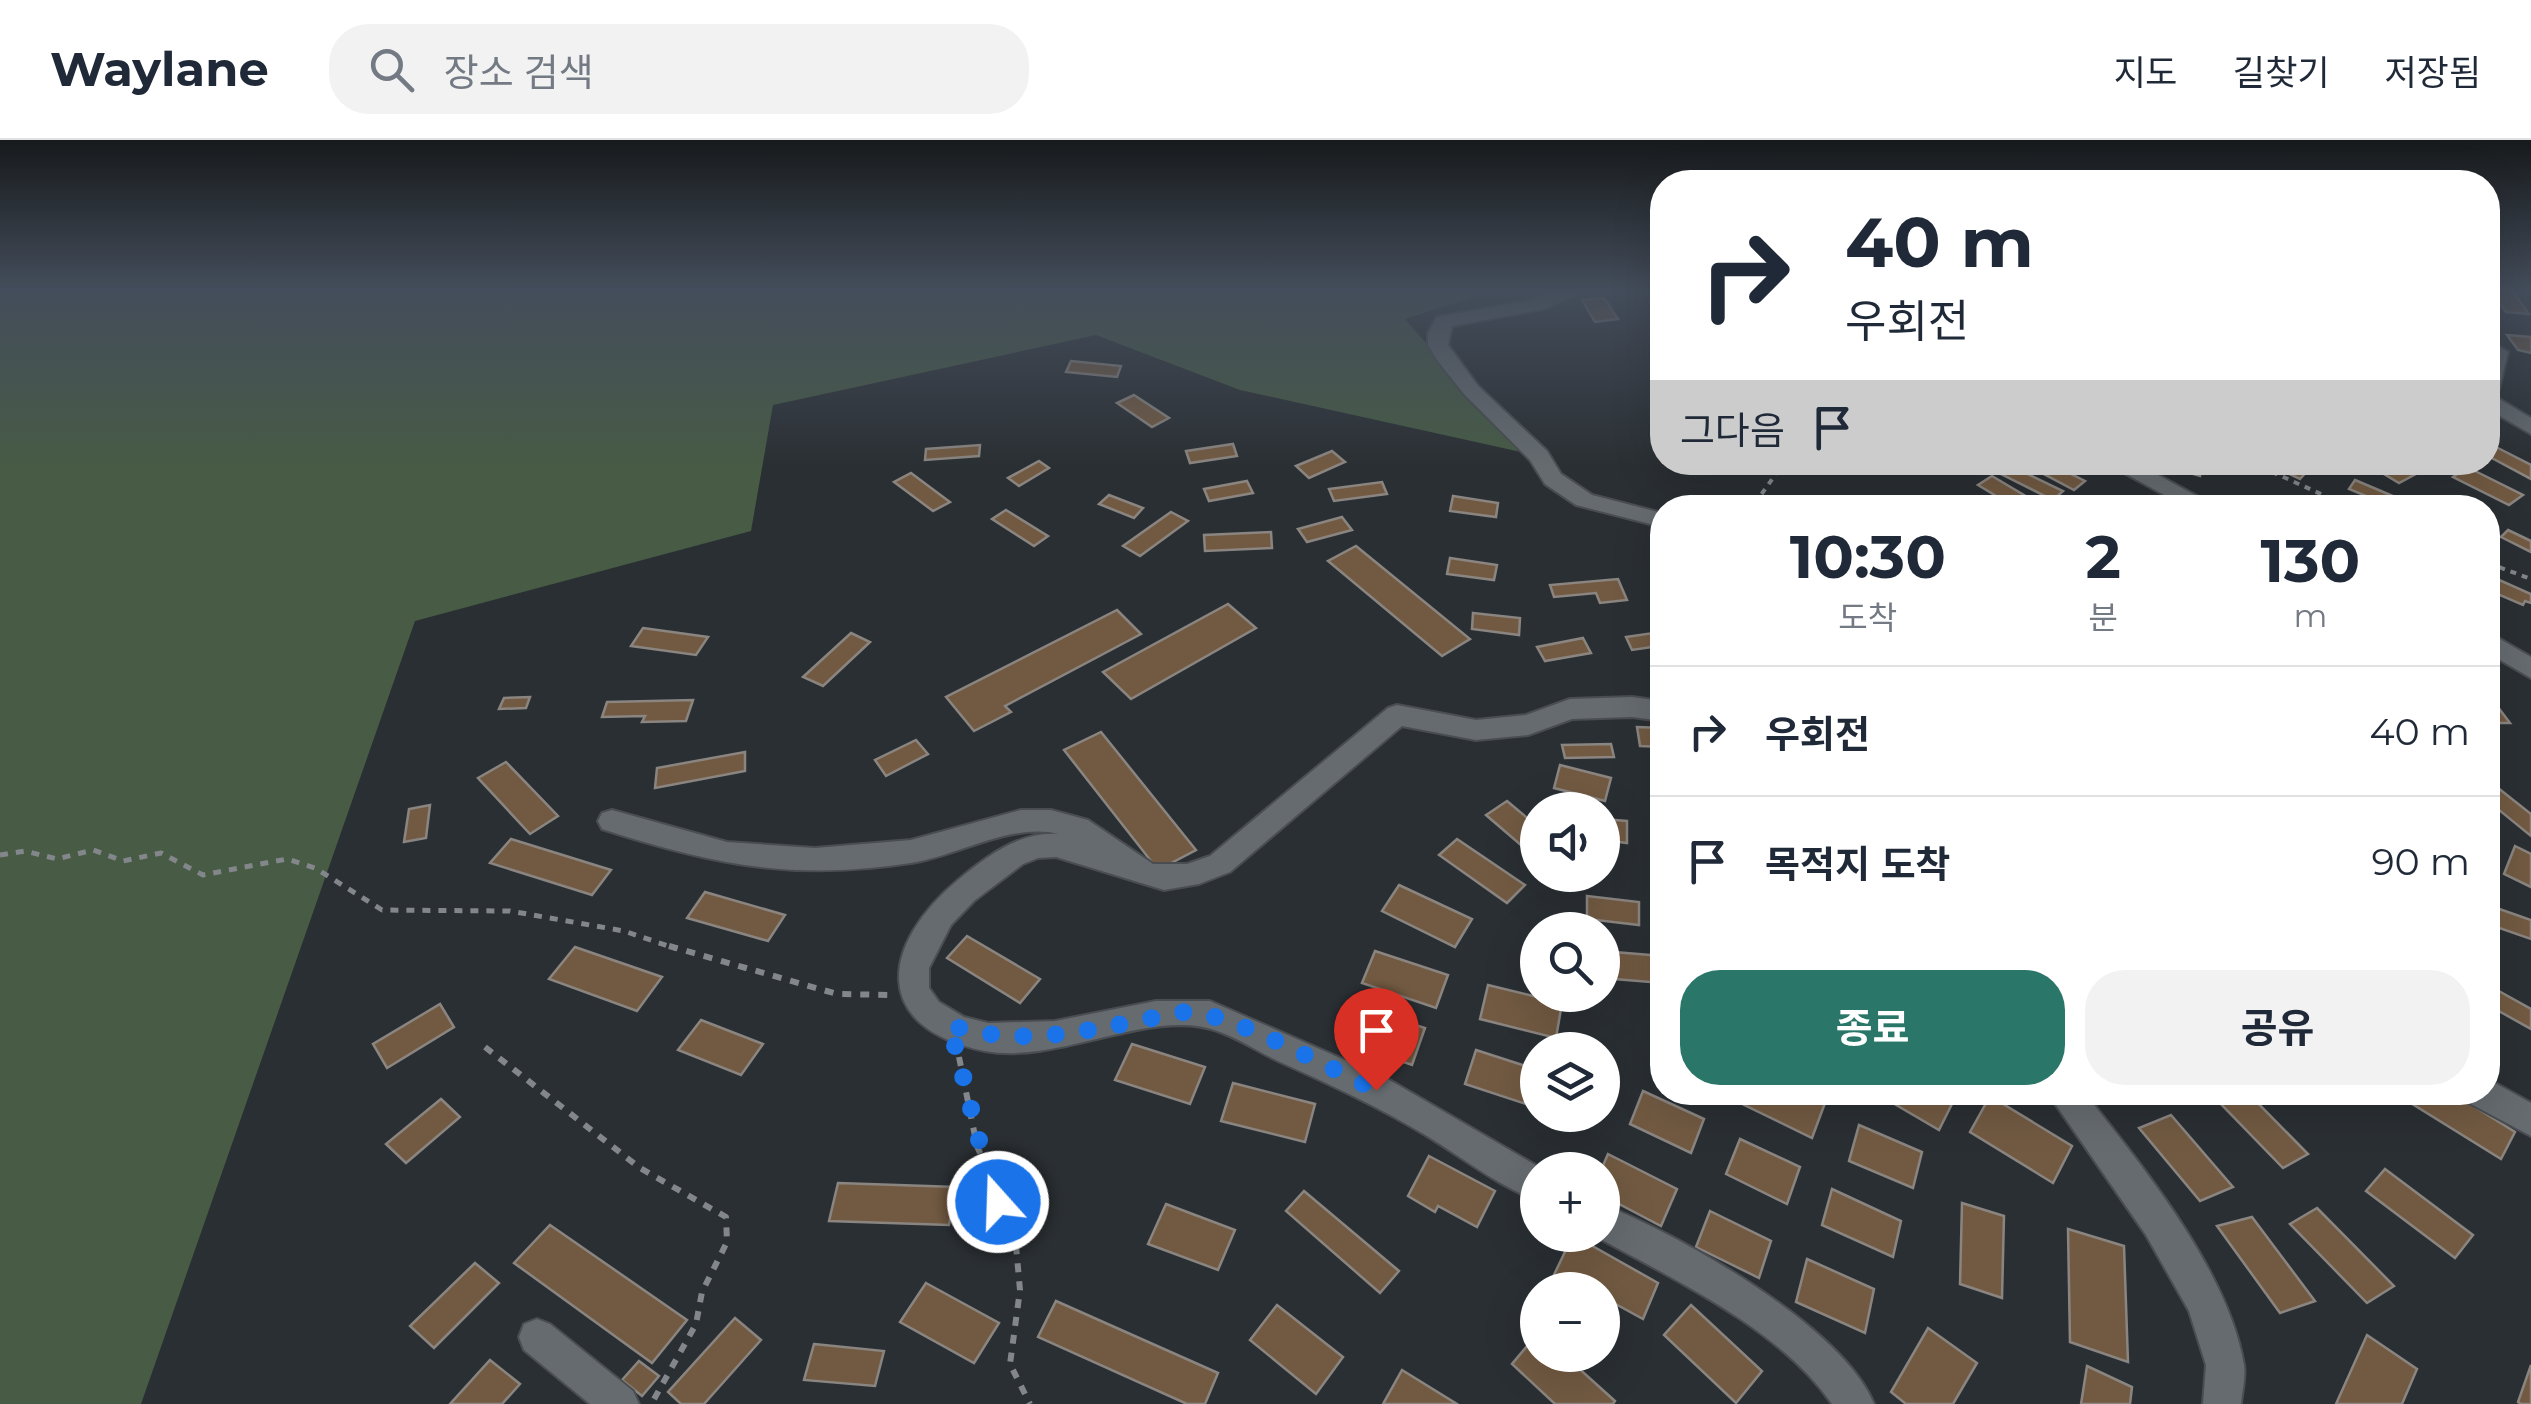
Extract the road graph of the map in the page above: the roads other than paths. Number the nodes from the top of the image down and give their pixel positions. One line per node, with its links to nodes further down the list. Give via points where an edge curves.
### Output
1 (1441, 349): 6 (street, via 1471,390 1539,456 1552,479 1584,500)
2 (2500, 408): 3 (street)
3 (2531, 428)
4 (2141, 475): 5 (street)
5 (2182, 495)
6 (1650, 517)
7 (2500, 649): 8 (street)
8 (2531, 669)
9 (1650, 709): 11 (street, via 1570,709 1528,725 1476,730 1397,715 1220,864 1188,879 1152,878)
10 (612, 821): 11 (street, via 744,856 827,858 935,848 1019,822 1048,820 1084,828)
11 (1127, 865): 15 (street, via 1072,848 1036,846 997,866 963,892 929,932 910,970 912,996 949,1025 1022,1038 1186,1012 1227,1019 1376,1090)
12 (2500, 1103): 14 (street)
13 (2072, 1105): 20 (street, via 2208,1308 2226,1368)
14 (2531, 1121)
15 (1520, 1174)
16 (1620, 1231): 19 (street, via 1792,1334)
17 (536, 1337): 18 (street)
18 (620, 1404)
19 (1855, 1404)
20 (2222, 1404)

